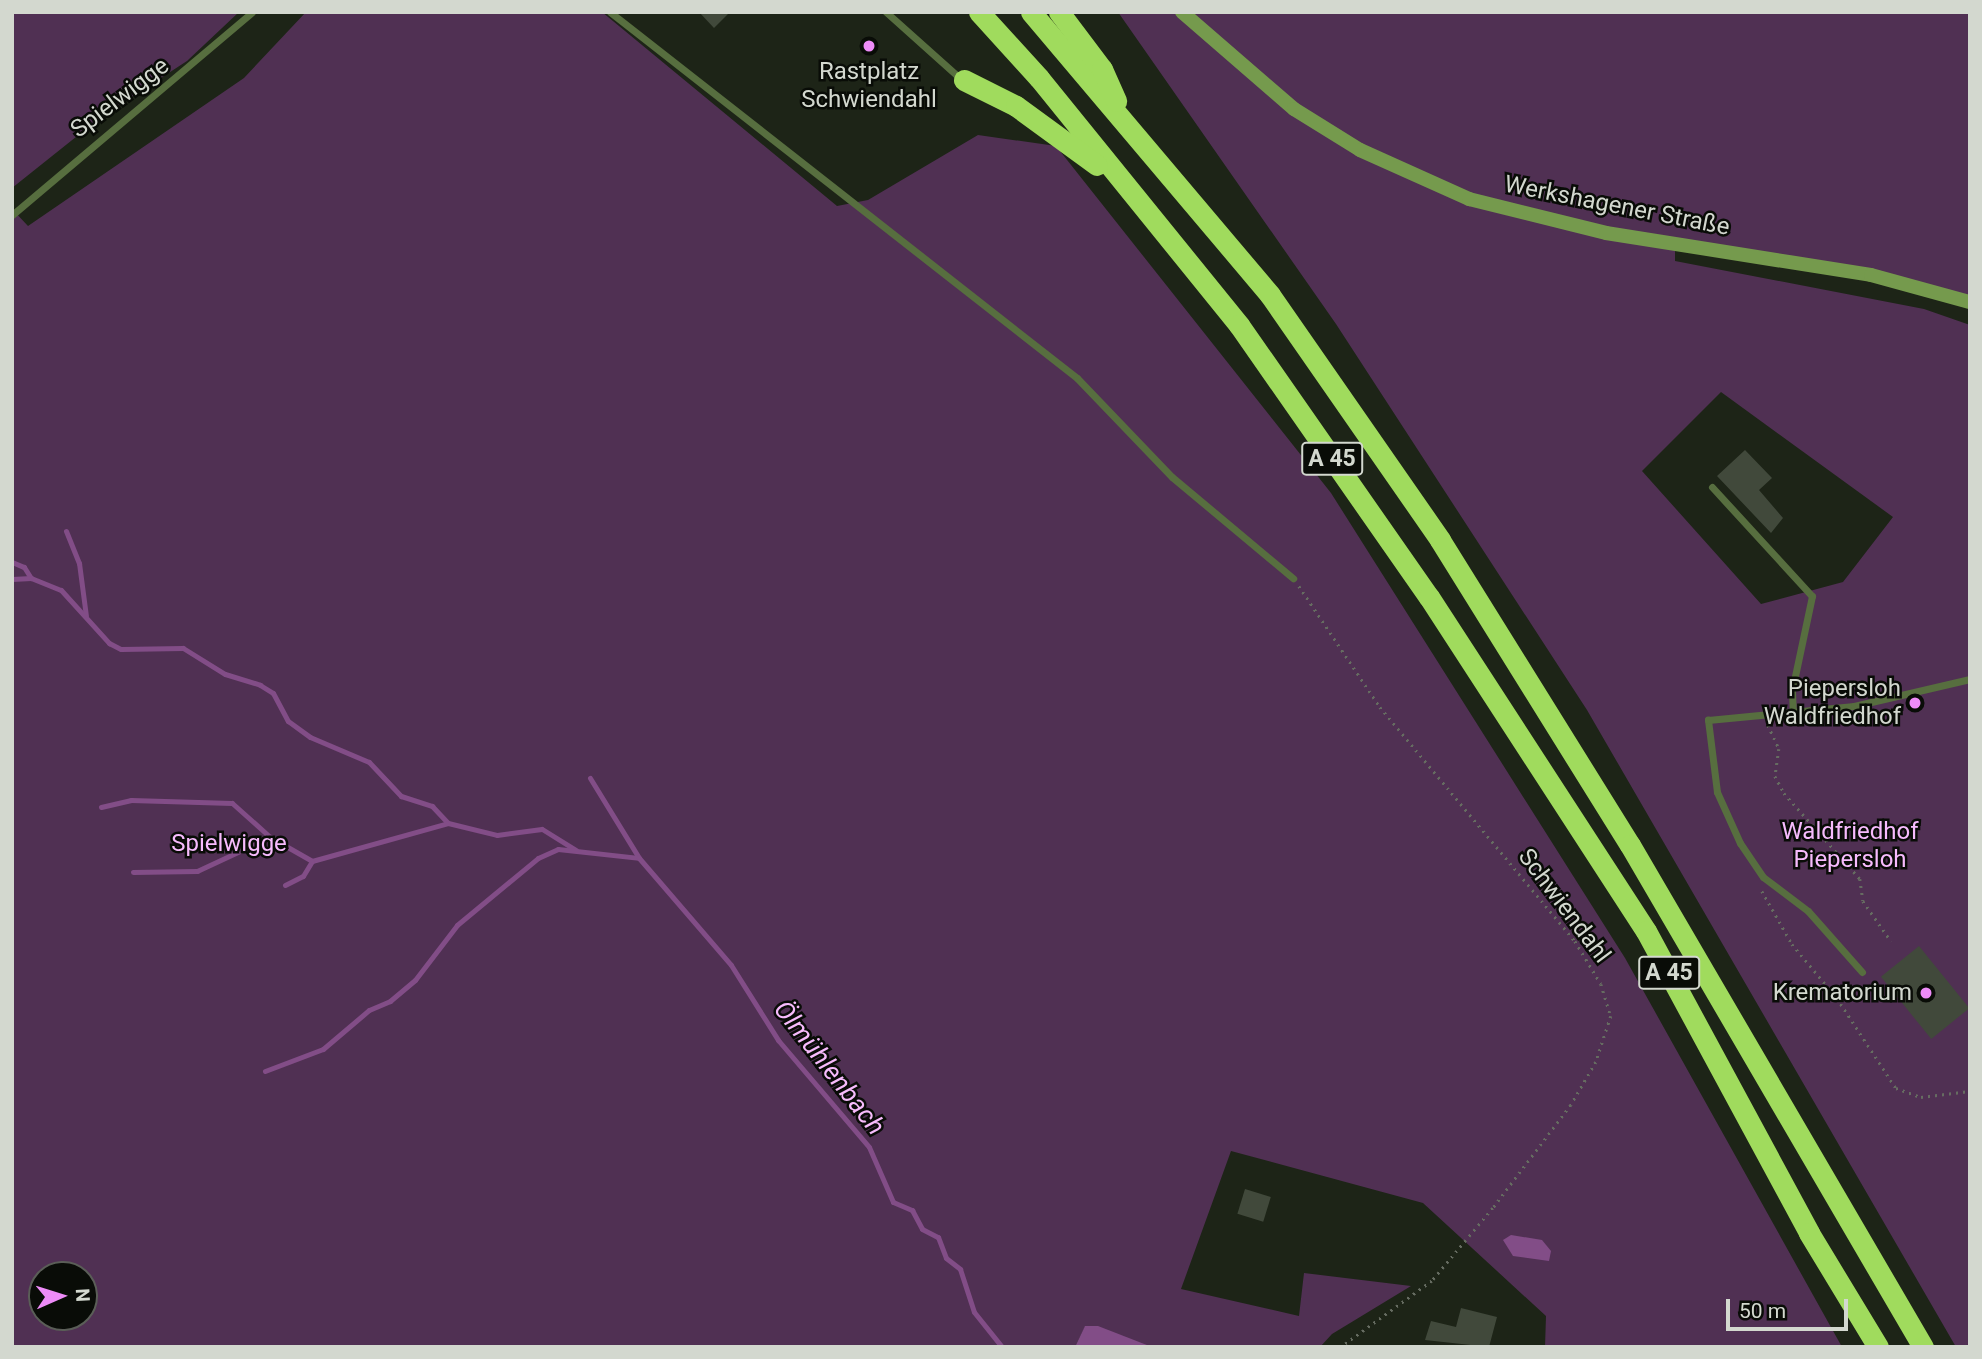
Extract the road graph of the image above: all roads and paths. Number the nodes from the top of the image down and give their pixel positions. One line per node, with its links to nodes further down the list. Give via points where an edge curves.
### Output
1 (251, 12): 11 (lane, Spielwigge)
2 (610, 12): 14 (lane, via 1077,378 1172,477)
3 (886, 12): 8 (lane, via 948,72)
4 (979, 12): 10 (highway, A 45)
5 (1031, 12): 9 (highway, A 45)
6 (1059, 12): 9 (highway, via 1102,69)
7 (1182, 12): 12 (main road, Werkshagener Straße, via 1294,109 1360,150 1469,199 1606,233 1871,275)
8 (964, 80): 10 (highway, via 1016,106 1075,146)
9 (1124, 119): 22 (highway, A 45, via 1270,295 1440,540 1630,845)
10 (1141, 204): 24 (highway, A 45, via 1239,326 1421,585 1646,931 1809,1233)
11 (12, 215)
12 (1970, 302)
13 (1712, 487): 16 (lane, via 1812,596 1792,690)
14 (1293, 578): 23 (path, Schwiendahl, via 1380,707 1575,941 1601,984 1611,1016 1596,1062 1571,1105 1493,1208 1432,1281)
15 (1970, 679): 16 (lane)
16 (1793, 714): 17 (lane)
17 (1763, 716): 19 (path, via 1779,749 1775,776 1784,793 1860,879 1863,901); 20 (lane, via 1708,720 1717,792 1763,877 1808,911)
18 (1758, 883): 21 (path, via 1792,944 1837,999 1896,1088 1921,1097)
19 (1891, 941)
20 (1862, 972)
21 (1970, 1091)
22 (1885, 1282): 25 (highway, A 45); 26 (highway)
23 (1341, 1347)
24 (1878, 1347)
25 (1923, 1347)
26 (1936, 1347)

